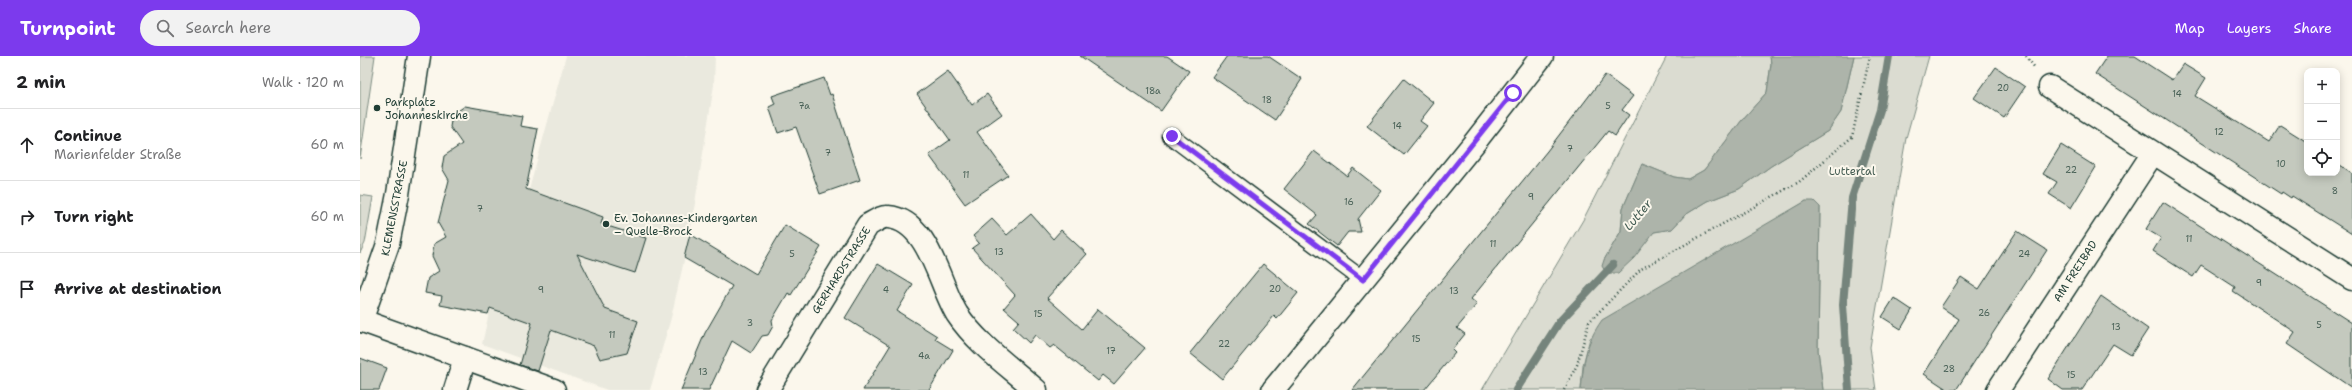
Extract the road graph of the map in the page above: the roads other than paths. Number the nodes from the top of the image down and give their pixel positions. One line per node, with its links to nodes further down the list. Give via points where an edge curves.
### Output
1 (419, 56): 8 (street, KLEMENSSTRASSE, via 388,244)
2 (1542, 56): 7 (street)
3 (2050, 87): 5 (street)
4 (1172, 136): 7 (lane)
5 (2153, 153): 6 (street); 15 (street, AM FREIBAD)
6 (2352, 279)
7 (1363, 280): 14 (street)
8 (360, 320): 9 (street, KLEMENSSTRASSE)
9 (465, 358): 10 (street); 11 (street, KLEMENSSTRASSE)
10 (455, 390)
11 (554, 390)
12 (767, 390): 13 (street, GERHARDSTRASSE, via 868,225 886,216 903,220 916,232 931,254 944,289 958,314 975,336)
13 (1036, 390)
14 (1273, 390)
15 (1998, 390)

